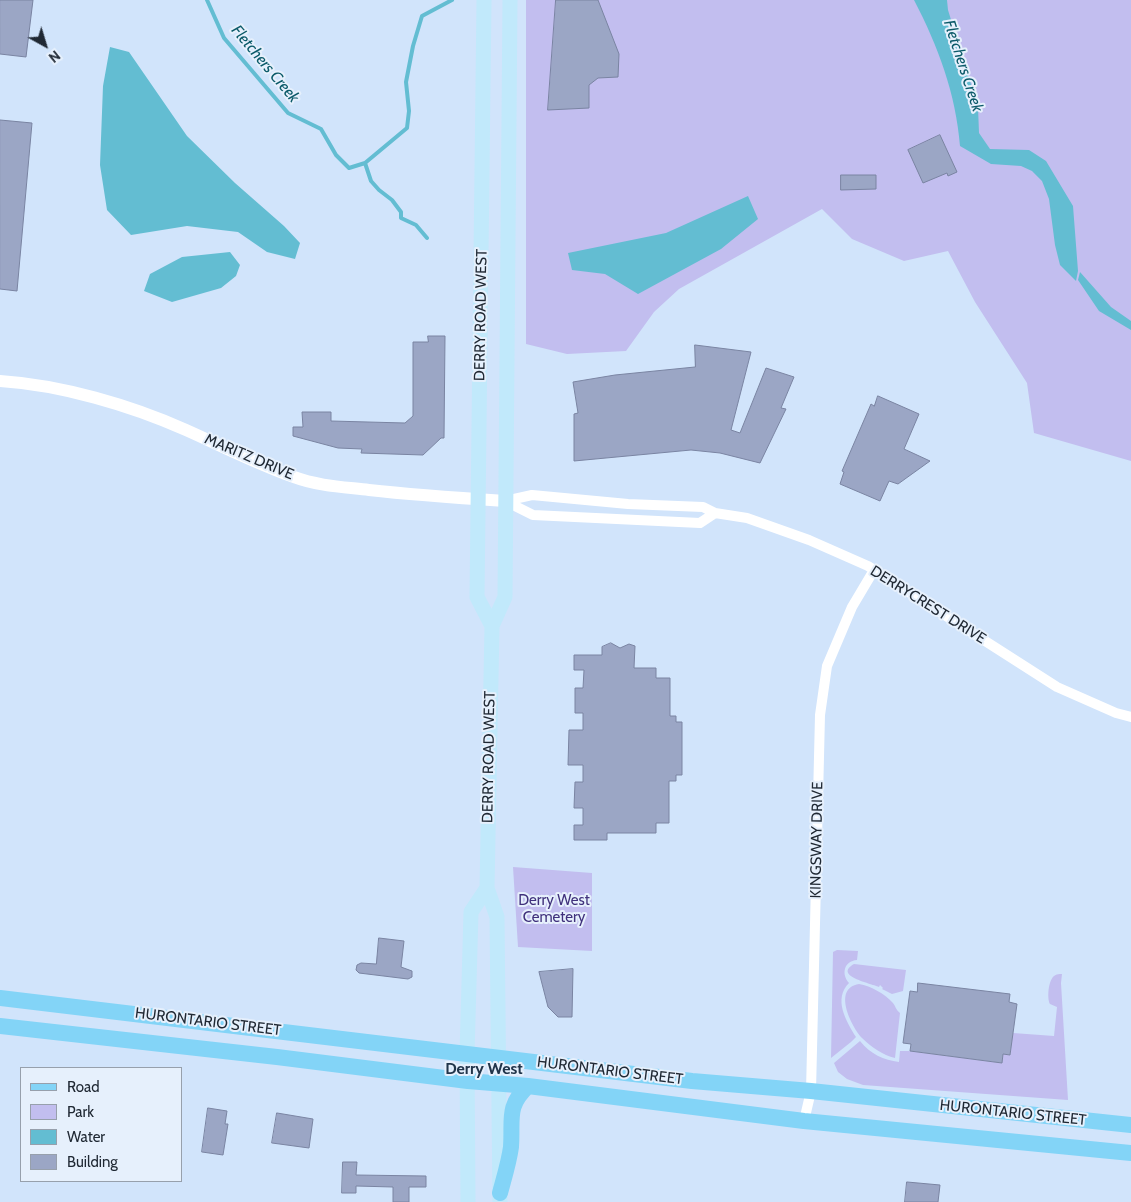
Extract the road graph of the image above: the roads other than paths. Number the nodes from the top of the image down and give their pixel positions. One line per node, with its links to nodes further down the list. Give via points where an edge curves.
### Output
1 (484, 0): 3 (main road, DERRY ROAD WEST)
2 (510, 1): 4 (main road, DERRY ROAD WEST)
3 (483, 127): 4 (main road); 6 (main road, DERRY ROAD WEST)
4 (508, 128): 7 (main road, DERRY ROAD WEST)
5 (0, 381): 6 (street, MARITZ DRIVE, via 46,386 117,405 185,429 238,454 316,484)
6 (477, 499): 7 (street, MARITZ DRIVE); 10 (main road, DERRY ROAD WEST, via 477,598)
7 (505, 501): 8 (street, DERRYCREST DRIVE, via 532,495 703,507); 8 (street, via 533,515 700,523); 10 (main road, DERRY ROAD WEST, via 505,597)
8 (715, 513): 9 (street, DERRYCREST DRIVE, via 747,518 809,540)
9 (874, 570): 11 (street, DERRYCREST DRIVE, via 1057,687); 20 (street, KINGSWAY DRIVE, via 852,607 827,666 820,715)
10 (492, 626): 12 (main road, DERRY ROAD WEST)
11 (1131, 717)
12 (486, 888): 15 (main road, via 471,912); 16 (main road, DERRY ROAD WEST, via 497,917)
13 (0, 998): 15 (main road, HURONTARIO STREET)
14 (0, 1026): 17 (main road, HURONTARIO STREET)
15 (468, 1054): 16 (main road, HURONTARIO STREET); 17 (main road)
16 (498, 1058): 18 (main road, DERRY ROAD WEST); 20 (main road, HURONTARIO STREET, via 692,1081)
17 (468, 1081): 18 (main road, HURONTARIO STREET); 25 (main road)
18 (498, 1083): 19 (main road, HURONTARIO STREET); 24 (main road, DERRY ROAD WEST)
19 (528, 1086): 21 (main road, HURONTARIO STREET); 24 (main road, via 520,1093 512,1110 511,1148)
20 (811, 1091): 21 (street, KINGSWAY DRIVE); 22 (main road, HURONTARIO STREET)
21 (804, 1121): 23 (main road, HURONTARIO STREET)
22 (1131, 1125)
23 (1131, 1153)
24 (500, 1197)
25 (468, 1202)

